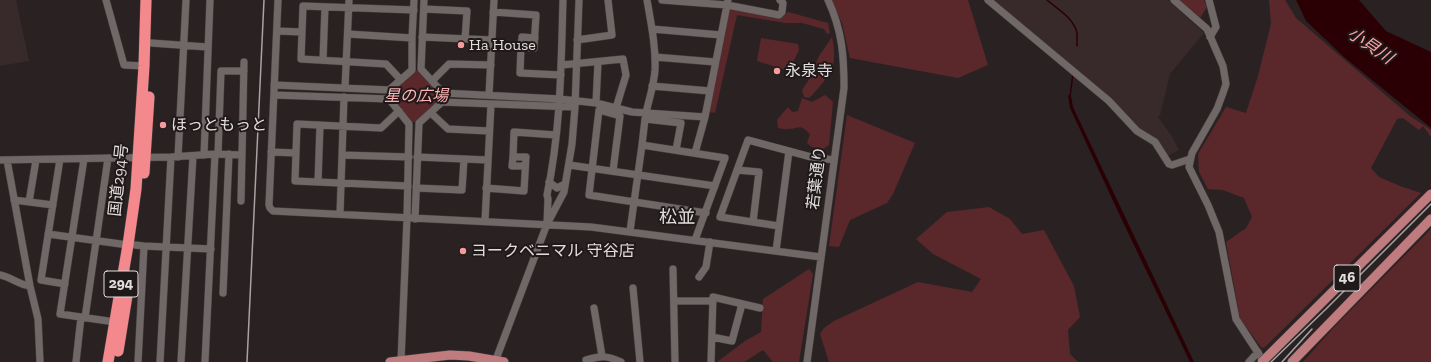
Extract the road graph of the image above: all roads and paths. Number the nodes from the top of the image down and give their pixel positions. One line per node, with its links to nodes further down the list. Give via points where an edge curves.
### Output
1 (106, 0): 50 (street, via 124,66)
2 (146, 0): 50 (highway, 国道294号 / 294)
3 (153, 0): 38 (highway, 国道294号 / 294)
4 (186, 0): 39 (street)
5 (210, 0): 40 (street)
6 (278, 0): 28 (street)
7 (349, 0): 23 (street)
8 (414, 0): 25 (street)
9 (424, 0): 24 (street)
10 (494, 0): 26 (street)
11 (563, 0): 48 (street)
12 (579, 0): 37 (street)
13 (608, 0): 37 (street, via 612,35)
14 (647, 0): 27 (street)
15 (662, 0): 21 (street)
16 (780, 0): 21 (street, via 782,12 779,15)
17 (828, 0): 102 (street, 若葉通り, via 844,58 844,88)
18 (988, 0): 98 (street, via 1118,110 1137,131 1155,142 1169,164)
19 (1174, 0): 33 (street, via 1207,29)
20 (1208, 0): 33 (street, via 1216,27)
21 (727, 3): 31 (street)
22 (325, 7): 23 (street); 29 (street, via 303,6); 42 (street)
23 (349, 8): 25 (street); 30 (street)
24 (424, 9): 32 (street); 35 (street, via 467,11)
25 (414, 10): 34 (street)
26 (493, 12): 36 (street); 52 (street, via 536,14 534,48 521,47 520,73)
27 (652, 29): 31 (street); 41 (street)
28 (277, 31): 29 (street); 55 (street)
29 (302, 32): 42 (street, via 301,59)
30 (348, 34): 34 (street); 44 (street)
31 (721, 35): 46 (street)
32 (422, 36): 35 (street); 54 (street, via 421,69)
33 (1210, 37): 98 (street, via 1224,66 1226,84 1217,109 1199,138)
34 (412, 38): 53 (street, via 412,70)
35 (465, 39): 36 (street)
36 (492, 40): 49 (street)
37 (577, 40): 47 (street)
38 (152, 42): 39 (street); 91 (highway, 国道294号 / 294)
39 (184, 45): 40 (street); 92 (street)
40 (207, 47): 86 (street)
41 (655, 57): 46 (street); 56 (street)
42 (323, 60): 44 (street)
43 (244, 62): 51 (street)
44 (346, 62): 53 (street, via 386,64); 57 (street)
45 (598, 62): 47 (street); 65 (street); 69 (street, via 623,59 626,74)
46 (715, 62): 58 (street)
47 (576, 63): 48 (street); 67 (street)
48 (562, 64): 52 (street)
49 (491, 65): 54 (street, via 450,64); 61 (street)
50 (144, 66): 91 (highway, 国道294号 / 294)
51 (244, 71): 84 (street, via 221,71); 87 (street)
52 (561, 75): 63 (street)
53 (401, 80): 57 (street, via 389,90)
54 (432, 81): 59 (street)
55 (274, 85): 57 (street); 60 (street)
56 (652, 86): 58 (street); 72 (street)
57 (345, 88)
58 (710, 91): 73 (street)
59 (443, 93): 61 (street); 64 (street)
60 (274, 95): 62 (street); 81 (street)
61 (489, 96): 63 (street)
62 (344, 98): 70 (street, via 389,99); 75 (street)
63 (560, 99): 67 (street); 68 (street)
64 (442, 102): 66 (street); 71 (street)
65 (596, 103): 67 (street); 69 (street)
66 (491, 104): 68 (street); 76 (street)
67 (576, 104): 68 (street); 103 (street)
68 (560, 107): 77 (street)
69 (616, 108): 72 (street)
70 (399, 111): 75 (street, via 381,128); 94 (street, via 409,124)
71 (430, 113): 76 (street, via 448,129); 90 (street, via 418,123)
72 (646, 113): 73 (street)
73 (705, 117): 83 (street)
74 (320, 125): 75 (street); 82 (street, via 297,124); 108 (street)
75 (343, 126): 88 (street)
76 (489, 131): 101 (street)
77 (556, 135): 109 (street); 115 (street, via 514,132 513,156 526,157 524,191)
78 (642, 145): 79 (street); 79 (street, via 645,120 681,123); 107 (street)
79 (676, 150): 83 (street)
80 (789, 151): 102 (street); 105 (street, via 748,140); 130 (street)
81 (271, 152): 82 (street); 123 (street, via 270,208 276,212)
82 (296, 152): 108 (street, via 295,181)
83 (695, 153): 113 (street, via 725,158)
84 (217, 154): 85 (street); 86 (street); 132 (street)
85 (229, 154): 87 (street); 134 (street)
86 (204, 155): 89 (street)
87 (242, 155): 118 (street)
88 (342, 155): 94 (street); 110 (street)
89 (193, 156): 92 (street); 141 (street)
90 (417, 156): 100 (street); 114 (street)
91 (142, 157): 92 (street); 93 (street); 139 (highway, 国道294号 / 294)
92 (174, 157): 140 (street)
93 (108, 158): 97 (street); 136 (street)
94 (409, 158): 112 (street)
95 (2, 159): 99 (street); 117 (street)
96 (60, 159): 97 (street); 99 (street); 121 (street)
97 (84, 159): 135 (street)
98 (1190, 159): 160 (street, via 1190,172 1208,205 1221,238 1236,319)
99 (36, 160): 119 (street)
100 (464, 160): 101 (street); 114 (street, via 462,190)
101 (488, 160): 115 (street)
102 (834, 160): 144 (street, 若葉通り)
103 (569, 165): 104 (street); 111 (street)
104 (592, 168): 106 (street); 106 (street, via 599,110 620,116); 120 (street, via 588,195)
105 (737, 170): 128 (street, via 758,172); 128 (street, via 720,217)
106 (613, 171): 107 (street)
107 (637, 175): 113 (street); 120 (street)
108 (318, 182): 110 (street)
109 (549, 182): 111 (street, via 557,188); 129 (street)
110 (341, 184): 112 (street); 123 (street)
111 (565, 184): 129 (street, via 561,200)
112 (408, 186): 124 (street)
113 (715, 186): 122 (street)
114 (416, 188): 125 (street)
115 (486, 188): 127 (street)
116 (1431, 194): 181 (main road, 46, bridge)
117 (14, 200): 119 (street); 149 (street)
118 (241, 201)
119 (29, 202): 121 (street)
120 (633, 202): 122 (street); 131 (street)
121 (53, 205): 133 (street)
122 (706, 213): 137 (street)
123 (340, 214): 124 (street)
124 (407, 218): 125 (street); 164 (street)
125 (415, 219): 127 (street)
126 (1431, 219): 182 (main road, 46)
127 (485, 221): 129 (street)
128 (752, 222): 130 (street)
129 (548, 224): 131 (street); 174 (street)
130 (779, 226): 143 (street)
131 (630, 231): 137 (street)
132 (211, 233): 134 (street); 142 (street)
133 (48, 234): 135 (street); 148 (street, via 41,280)
134 (226, 234): 151 (street)
135 (72, 237): 136 (street); 148 (street)
136 (96, 240): 139 (street); 157 (street)
137 (695, 240): 138 (street)
138 (710, 242): 143 (street); 147 (street, via 706,267)
139 (136, 245): 140 (street); 158 (highway, 国道294号 / 294); 168 (highway, 国道294号 / 294); 169 (street)
140 (166, 246): 141 (street); 170 (street)
141 (188, 247): 142 (street); 171 (street)
142 (211, 248): 172 (street)
143 (776, 251): 144 (street)
144 (821, 257): 179 (street, 若葉通り)
145 (673, 269): 152 (street)
146 (0, 275): 149 (street)
147 (699, 277)
148 (65, 284): 157 (street, via 60,314)
149 (30, 286): 165 (street, via 38,319)
150 (633, 288): 176 (street)
151 (223, 293)
152 (674, 301): 153 (street); 177 (street)
153 (713, 301): 154 (street, via 713,297); 159 (street)
154 (742, 304): 156 (street); 159 (street, via 732,341)
155 (594, 308): 161 (street)
156 (760, 308)
157 (83, 318): 158 (street); 166 (street)
158 (115, 322): 167 (highway, 国道294号 / 294)
159 (712, 337): 178 (street)
160 (1258, 352): 180 (street); 181 (street)
161 (602, 356): 163 (street); 175 (street)
162 (418, 360): 164 (main road); 174 (main road, via 450,355)
163 (586, 360)
164 (401, 361): 173 (main road)
165 (40, 362)
166 (76, 362)
167 (108, 362)
168 (116, 362)
169 (138, 362)
170 (160, 362)
171 (181, 362)
172 (205, 362)
173 (390, 362)
174 (498, 362)
175 (621, 362)
176 (640, 362)
177 (675, 362)
178 (711, 362)
179 (807, 362)
180 (1249, 362)
181 (1263, 362)
182 (1292, 362)

